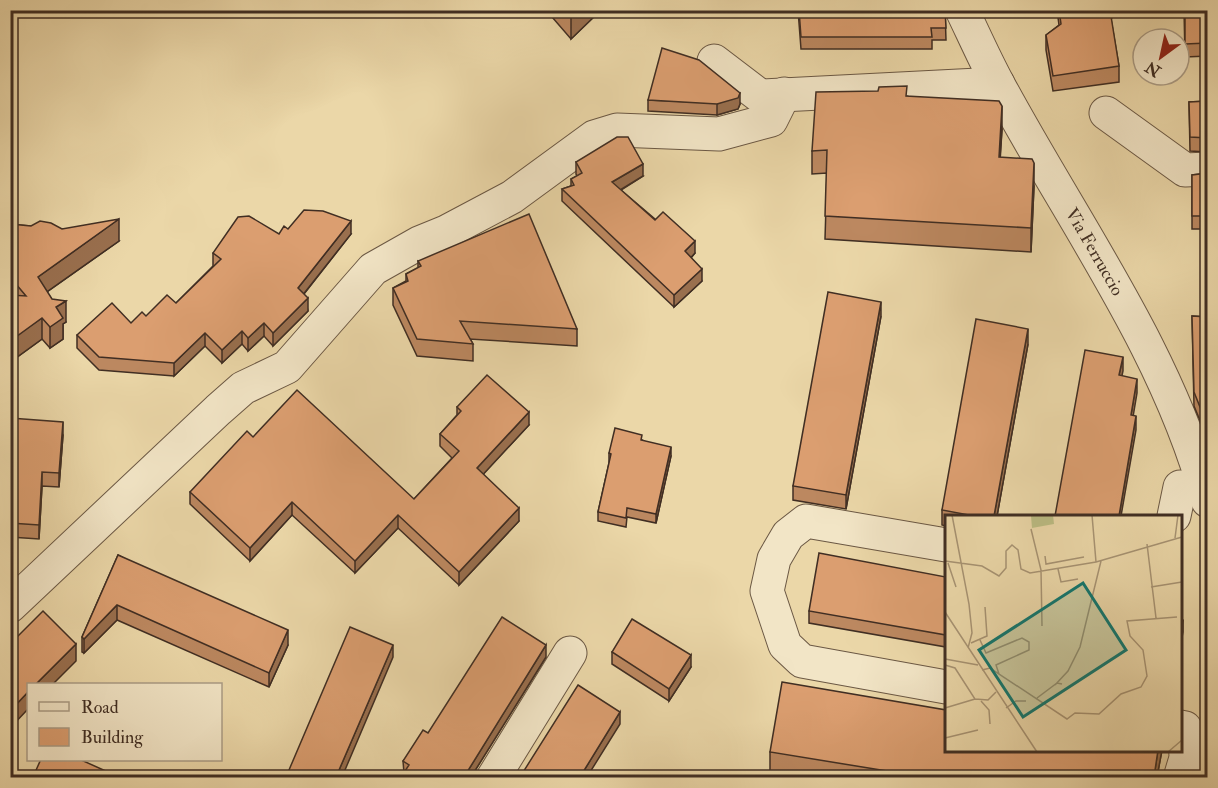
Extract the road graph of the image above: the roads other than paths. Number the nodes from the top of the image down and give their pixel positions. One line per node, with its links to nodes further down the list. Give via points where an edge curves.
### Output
1 (962, 10): 3 (street, Via Ferruccio)
2 (714, 61): 4 (street, via 760,96)
3 (998, 84): 4 (street); 7 (street, Via Ferruccio, via 1128,308 1176,406 1201,477)
4 (784, 94): 9 (street, via 771,120 718,134 617,130 594,138 513,197 373,269 287,367 243,388)
5 (1106, 114): 6 (street, via 1185,170)
6 (1208, 170)
7 (1187, 502)
8 (945, 545): 11 (street, via 806,521 788,535 774,560 767,591 785,645 802,662)
9 (10, 606)
10 (570, 653): 13 (street)
11 (945, 687)
12 (1182, 727): 14 (street, via 1186,758)
13 (493, 777)
14 (1180, 777)

